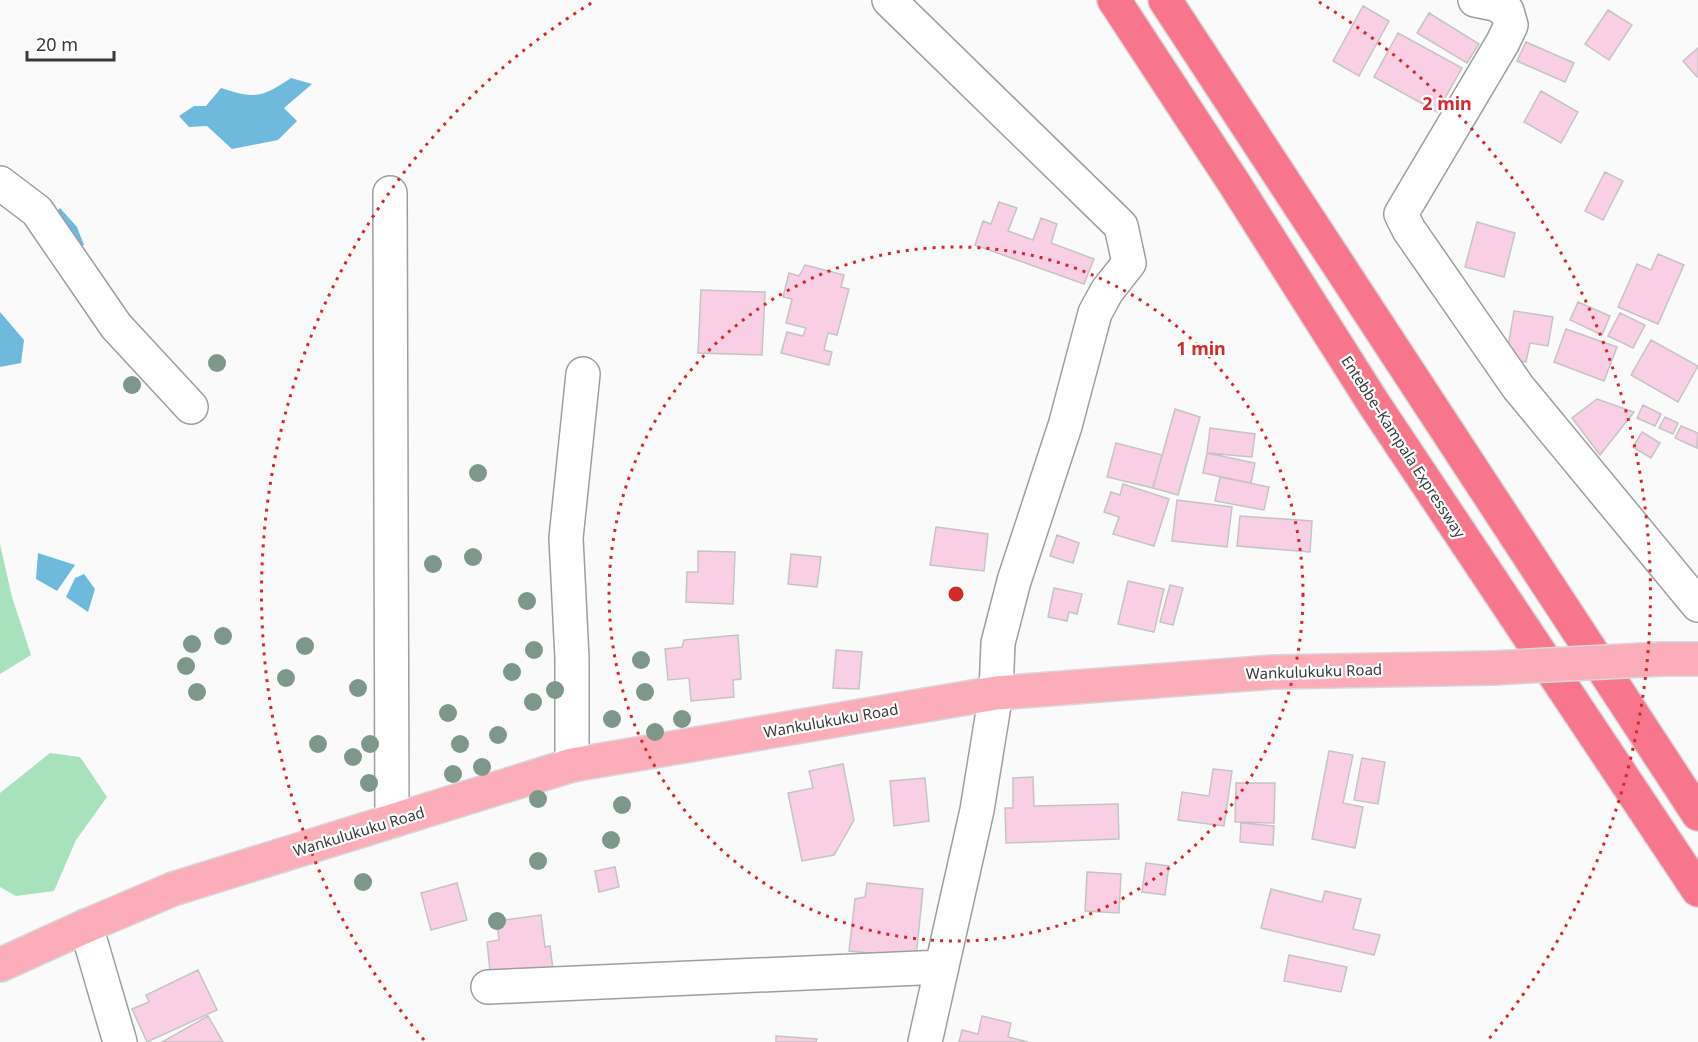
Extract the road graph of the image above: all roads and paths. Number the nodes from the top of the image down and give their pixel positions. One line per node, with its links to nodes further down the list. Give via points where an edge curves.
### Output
1 (889, 0): 11 (street, via 1121,226 1129,263 1095,313 1065,426 1014,581 998,644)
2 (1114, 0): 15 (highway, Entebbe–Kampala Expressway, via 1374,404)
3 (1165, 0): 13 (highway)
4 (1475, 0): 9 (street, via 1507,11 1511,24 1401,214 1518,387)
5 (0, 183): 8 (street, via 37,211 116,326)
6 (390, 193): 14 (street)
7 (583, 374): 12 (street, via 566,538)
8 (191, 407)
9 (1698, 605)
10 (1698, 660): 11 (main road, Wankulukuku Road, bridge, via 1274,672)
11 (996, 693): 12 (main road, Wankulukuku Road); 18 (street, via 977,810)
12 (572, 765): 14 (main road, Wankulukuku Road)
13 (1698, 814)
14 (392, 821): 16 (main road, Wankulukuku Road, via 173,889)
15 (1698, 890)
16 (86, 926): 17 (main road, Wankulukuku Road); 20 (street)
17 (0, 965)
18 (942, 967): 19 (street); 21 (street)
19 (488, 987)
20 (120, 1042)
21 (925, 1042)

